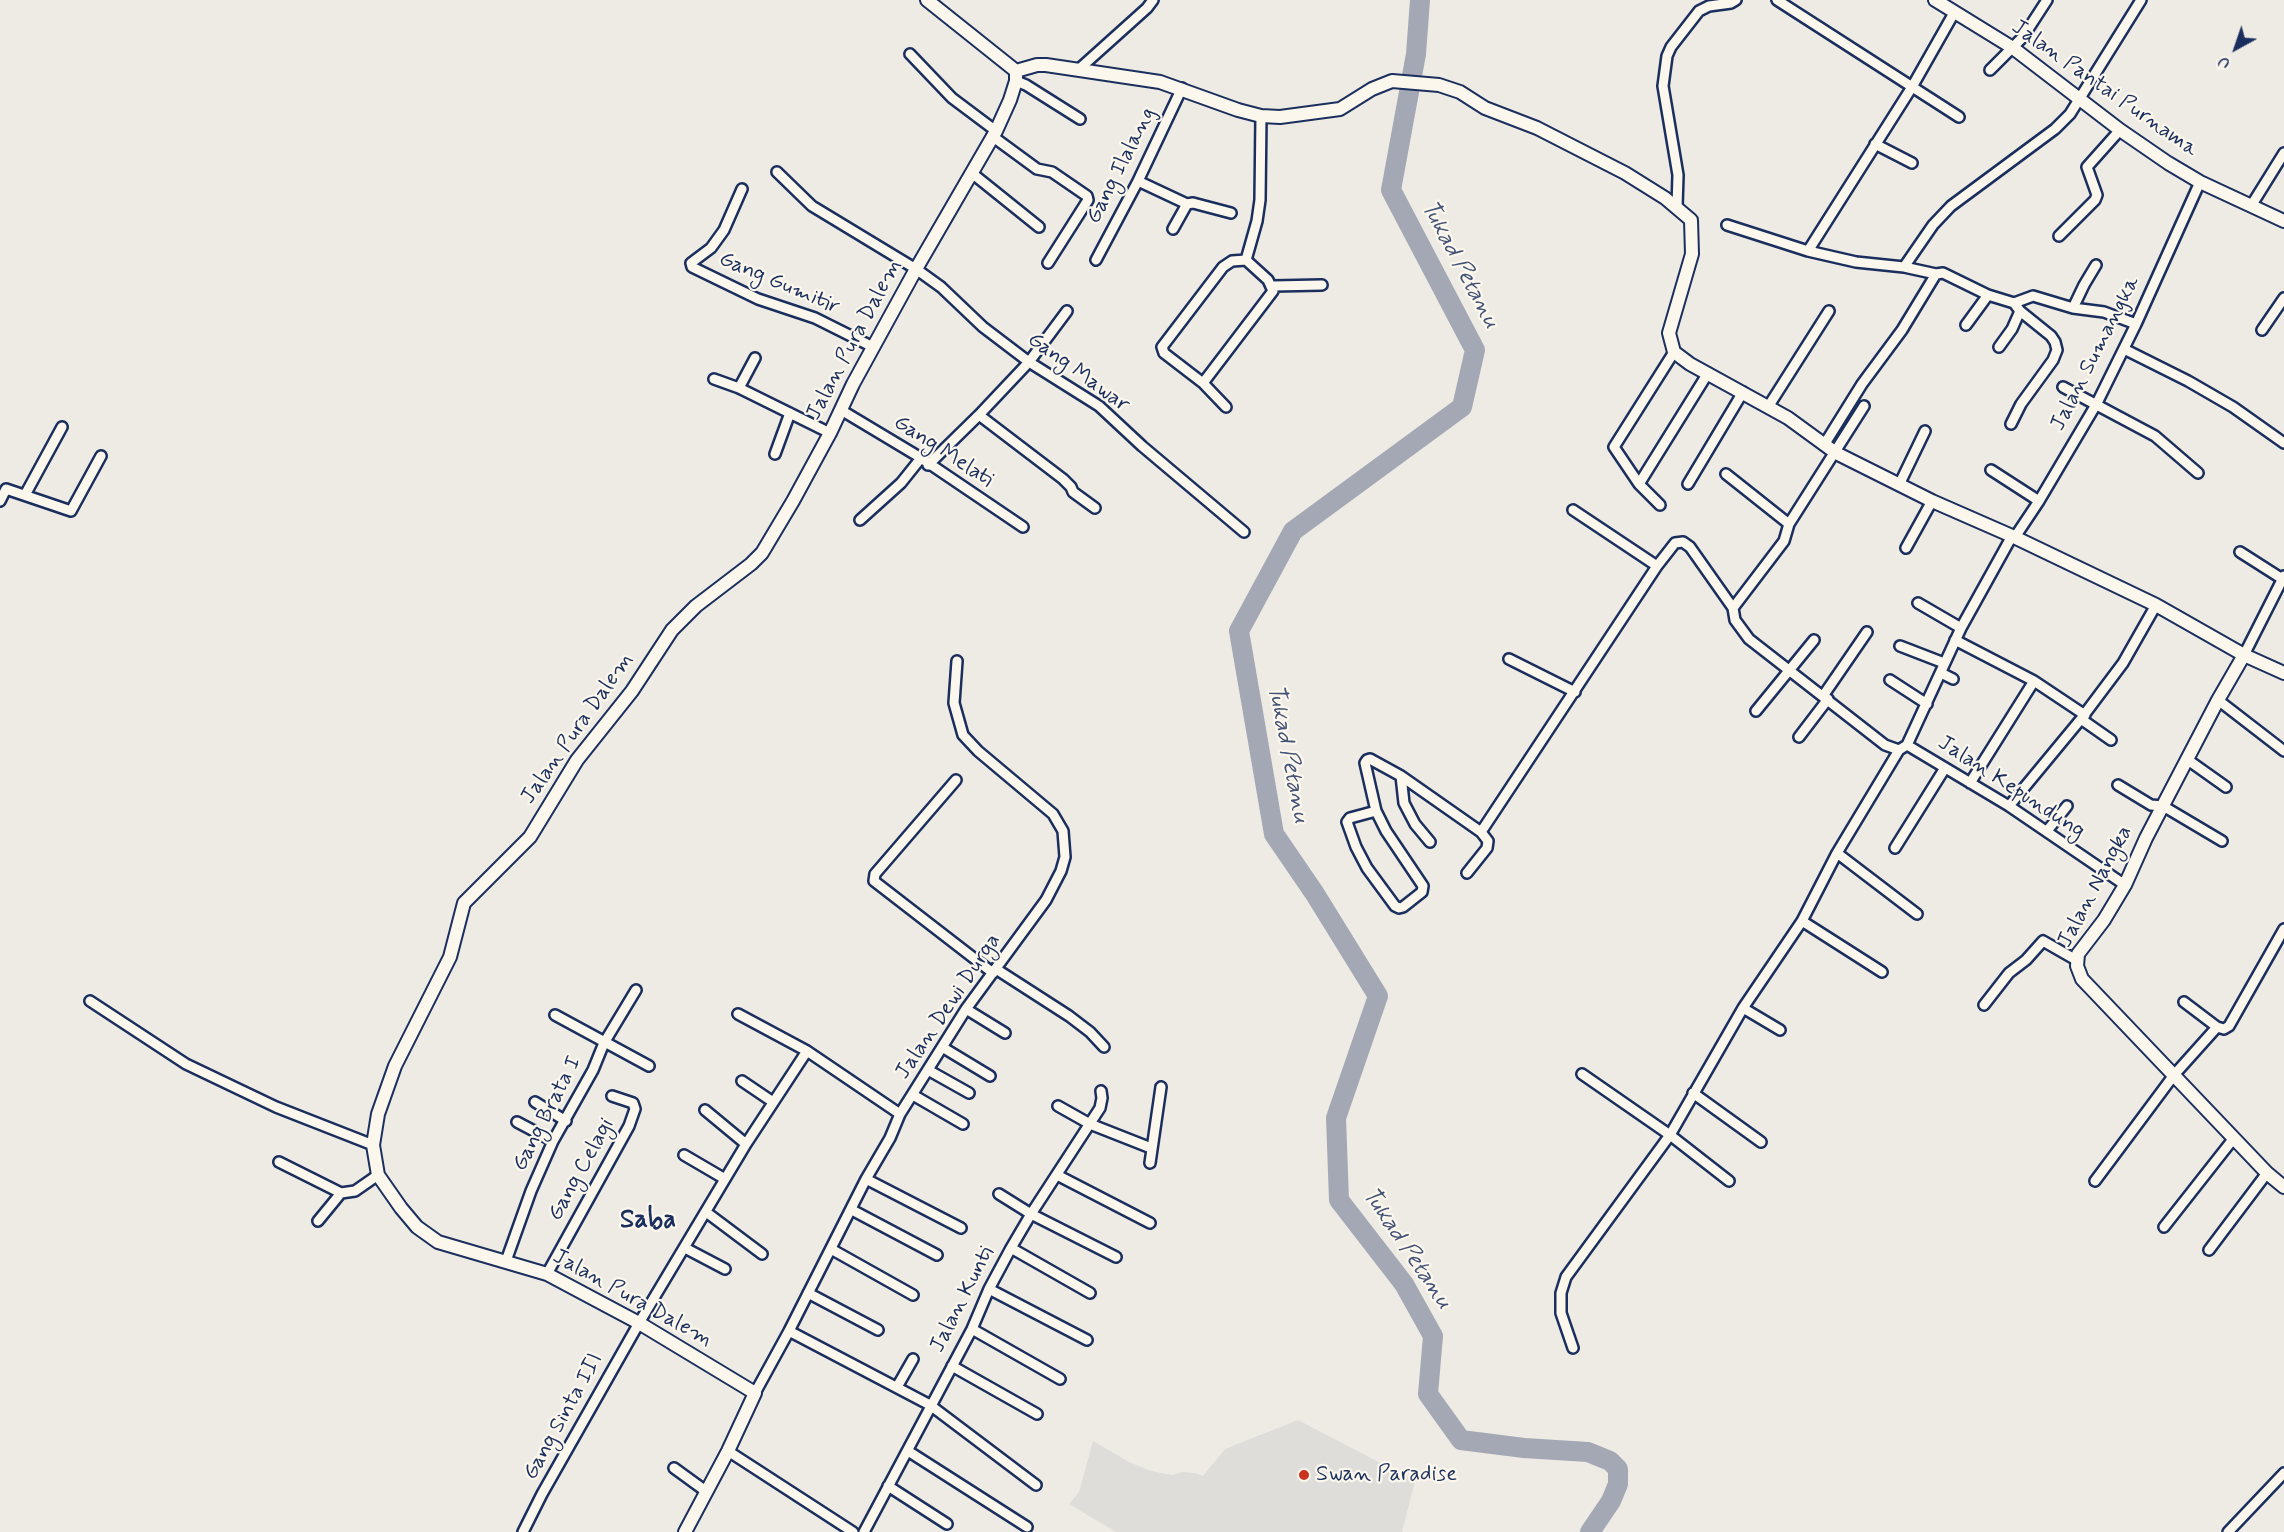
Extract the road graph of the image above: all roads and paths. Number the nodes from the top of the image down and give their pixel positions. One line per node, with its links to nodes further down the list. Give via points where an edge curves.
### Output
1 (927, 0): 13 (street)
2 (1153, 0): 11 (street)
3 (1736, 0): 32 (street, via 1699,11 1667,56 1663,86 1678,176)
4 (1777, 0): 14 (street)
5 (1936, 0): 8 (street, Jalan Pantai Purnama)
6 (2047, 0): 9 (street)
7 (2141, 0): 16 (street)
8 (1954, 13): 9 (street, Jalan Pantai Purnama); 14 (street)
9 (2013, 48): 12 (street); 16 (street, Jalan Pantai Purnama)
10 (910, 54): 21 (street)
11 (1078, 70): 13 (street, via 1037,65); 15 (street)
12 (1990, 70)
13 (1016, 76): 19 (street); 21 (street, Jalan Pura Dalem)
14 (1912, 87): 18 (street); 22 (street)
15 (1182, 88): 17 (street); 27 (street, Gang Ilalang)
16 (2080, 99): 20 (street, Jalan Pantai Purnama); 44 (street, via 2055,129 1946,210)
17 (1261, 116): 32 (street, via 1297,116 1340,109 1392,81 1439,85 1586,152); 41 (street, via 1260,200)
18 (1959, 117)
19 (1080, 119)
20 (2120, 130): 28 (street, Jalan Pantai Purnama); 38 (street, via 2087,167 2097,195 2095,200)
21 (994, 134): 26 (street, Jalan Pura Dalem); 42 (street, via 1037,169 1052,172 1087,196)
22 (1875, 144): 24 (street); 39 (street)
23 (2284, 153): 31 (street)
24 (1912, 163)
25 (777, 172): 45 (street, Gang Mawar, via 812,206)
26 (973, 174): 36 (street); 45 (street, Jalan Pura Dalem)
27 (1138, 181): 30 (street); 40 (street, Gang Ilalang)
28 (2200, 182): 31 (street, Jalan Pantai Purnama); 56 (street, Jalan Sumangka)
29 (742, 189): 58 (street, Gang Gumitir, via 724,230 711,248 691,263 692,267 758,299 815,318)
30 (1187, 204): 33 (street); 37 (street)
31 (2251, 206): 34 (street, Jalan Pantai Purnama)
32 (1677, 207): 61 (street, via 1691,220 1692,254 1669,333)
33 (1231, 213)
34 (2284, 221)
35 (1727, 225): 39 (street)
36 (1039, 227)
37 (1173, 229)
38 (2059, 236)
39 (1808, 251): 44 (street)
40 (1096, 260)
41 (1246, 260): 48 (street); 68 (street, via 1222,267 1162,344 1164,353)
42 (1048, 262)
43 (2096, 265): 52 (street)
44 (1904, 267): 46 (street)
45 (916, 269): 58 (street, Jalan Pura Dalem); 63 (street, Gang Mawar)
46 (1936, 274): 49 (street, via 1943,273); 84 (street)
47 (1323, 285): 48 (street)
48 (1273, 286): 68 (street, via 1269,298)
49 (1988, 295): 51 (street); 55 (street)
50 (2284, 298): 57 (street)
51 (2017, 307): 52 (street, via 2033,296); 59 (street, via 2012,329); 65 (street, via 2055,342 2057,350)
52 (2073, 308): 56 (street, via 2104,312)
53 (1067, 311): 63 (street)
54 (1829, 311): 75 (street)
55 (1966, 324)
56 (2136, 324): 60 (street, Jalan Sumangka)
57 (2262, 330)
58 (873, 347): 76 (street, Jalan Pura Dalem)
59 (1999, 347)
60 (2124, 349): 72 (street, Jalan Sumangka); 83 (street, via 2233,407)
61 (1674, 352): 64 (street); 93 (street, via 1614,447)
62 (755, 358): 70 (street)
63 (1029, 362): 78 (street); 106 (street, Gang Mawar, via 1099,406)
64 (1708, 373): 71 (street); 93 (street)
65 (2042, 375): 67 (street); 79 (street)
66 (714, 379): 70 (street)
67 (2052, 380)
68 (1203, 383): 73 (street)
69 (2063, 387): 72 (street)
70 (739, 388): 77 (street)
71 (1743, 392): 75 (street); 94 (street)
72 (2097, 403): 91 (street, via 2155,436); 99 (street, Jalan Sumangka)
73 (1226, 406)
74 (1864, 406): 85 (street)
75 (1768, 407): 84 (street)
76 (841, 410): 82 (street, Jalan Pura Dalem); 88 (street, Gang Melati)
77 (790, 413): 82 (street); 86 (street)
78 (979, 415): 89 (street); 101 (street)
79 (2011, 424)
80 (62, 427): 96 (street)
81 (1925, 431): 95 (street)
82 (830, 433): 205 (street, Jalan Pura Dalem, via 762,553 672,630 632,691 577,760 526,842 465,900 446,968 395,1066 378,1114)
83 (2284, 443)
84 (1824, 445): 85 (street)
85 (1836, 453): 95 (street); 104 (street)
86 (775, 454)
87 (101, 456): 96 (street, via 71,511)
88 (921, 458): 89 (street, Gang Melati); 103 (street, via 901,483)
89 (928, 465): 105 (street, Gang Melati)
90 (1991, 470): 99 (street)
91 (2198, 473)
92 (1726, 474): 104 (street)
93 (1639, 484): 100 (street)
94 (1688, 484)
95 (1899, 485): 98 (street)
96 (25, 495): 97 (street, via 6,489)
97 (0, 501)
98 (1932, 501): 107 (street); 108 (street)
99 (2039, 501): 107 (street, Jalan Sumangka)
100 (1660, 505)
101 (1095, 508)
102 (1573, 510): 110 (street)
103 (860, 520)
104 (1789, 524): 114 (street, via 1784,541)
105 (1023, 527)
106 (1244, 532)
107 (2013, 536): 113 (street); 115 (street, Jalan Sumangka)
108 (1906, 548)
109 (2240, 552): 111 (street)
110 (1657, 566): 114 (street, Jalan Kepundung, via 1675,543 1686,544); 129 (street)
111 (2283, 579): 120 (street)
112 (1918, 603): 115 (street)
113 (2156, 605): 120 (street); 134 (street, via 2123,663)
114 (1733, 608): 124 (street, Jalan Kepundung, via 1735,620 1749,639)
115 (1961, 628): 118 (street, Jalan Sumangka)
116 (1867, 632): 130 (street)
117 (1814, 640): 124 (street)
118 (1955, 640): 123 (street, Jalan Sumangka); 128 (street)
119 (1900, 646): 123 (street)
120 (2244, 655): 125 (street); 131 (street, Jalan Nangka)
121 (1509, 659): 129 (street)
122 (957, 661): 162 (street, Jalan Dewi Durga, via 954,703 963,735 1053,814 1065,841 1065,857 1056,884)
123 (1942, 668): 126 (street); 132 (street, Jalan Sumangka)
124 (1788, 671): 130 (street, Jalan Kepundung); 133 (street)
125 (2284, 673)
126 (1953, 679)
127 (1890, 680): 132 (street)
128 (2034, 681): 134 (street); 143 (street)
129 (1575, 692): 151 (street)
130 (1826, 697): 135 (street); 137 (street, Jalan Kepundung, via 1885,745)
131 (2218, 700): 138 (street); 139 (street, Jalan Nangka)
132 (1927, 704): 137 (street, Jalan Sumangka)
133 (1756, 711)
134 (2083, 717): 136 (street); 146 (street)
135 (1799, 737)
136 (2111, 740)
137 (1903, 748): 140 (street, Jalan Kepundung); 155 (street, Jalan Sumangka)
138 (2284, 751)
139 (2188, 760): 145 (street); 148 (street, Jalan Nangka)
140 (1945, 768): 143 (street, Jalan Kepundung); 154 (street)
141 (1401, 776): 149 (street, via 1370,759 1366,762); 151 (street); 153 (street, via 1404,803)
142 (956, 780): 162 (street, via 875,874 874,881)
143 (1970, 783): 146 (street, Jalan Kepundung)
144 (2118, 785): 148 (street, via 2151,805)
145 (2226, 787)
146 (2008, 806): 150 (street, Jalan Kepundung)
147 (2067, 806): 150 (street)
148 (2163, 807): 152 (street); 157 (street, Jalan Nangka)
149 (1376, 810): 149 (street, via 1347,822 1367,868 1395,906 1402,908 1422,892 1423,886)
150 (2047, 831): 157 (street, Jalan Kepundung)
151 (1481, 832): 156 (street, via 1488,842 1487,848)
152 (2222, 841)
153 (1430, 842)
154 (1895, 848)
155 (1837, 853): 158 (street); 159 (street, Jalan Sumangka)
156 (1467, 873)
157 (2125, 885): 161 (street, Jalan Nangka, via 2078,954)
158 (1917, 914)
159 (1802, 921): 163 (street); 168 (street, Jalan Sumangka)
160 (2284, 929): 172 (street, via 2229,1026)
161 (2078, 961): 167 (street, via 2043,940); 182 (street, Jalan Nangka, via 2082,978)
162 (995, 971): 169 (street, Jalan Dewi Durga); 177 (street, via 1069,1016)
163 (1882, 972)
164 (636, 990): 175 (street, Gang Brata I)
165 (90, 1001): 205 (street, via 186,1064 276,1107)
166 (2184, 1002): 172 (street)
167 (1984, 1005)
168 (1743, 1008): 173 (street); 188 (street, Jalan Sumangka)
169 (966, 1009): 174 (street); 176 (street, Jalan Dewi Durga)
170 (738, 1014): 178 (street)
171 (555, 1015): 175 (street)
172 (2217, 1027): 182 (street)
173 (1780, 1030)
174 (1005, 1033)
175 (604, 1043): 179 (street); 196 (street, Gang Brata I)
176 (942, 1047): 180 (street, Jalan Dewi Durga); 183 (street)
177 (1104, 1047)
178 (807, 1051): 192 (street, Gang Sinta III); 195 (street)
179 (649, 1066)
180 (928, 1070): 187 (street); 189 (street, Jalan Dewi Durga)
181 (1582, 1074): 200 (street)
182 (2174, 1075): 201 (street, Jalan Nangka); 216 (street)
183 (990, 1076)
184 (742, 1081): 192 (street)
185 (1161, 1087): 206 (street)
186 (1101, 1091): 199 (street, Jalan Kunti, via 1100,1108)
187 (969, 1093)
188 (1693, 1093): 200 (street, Jalan Sumangka); 203 (street)
189 (913, 1095): 195 (street, Jalan Dewi Durga); 198 (street)
190 (612, 1096): 236 (street, Gang Celagi, via 633,1103 629,1126)
191 (536, 1102): 196 (street)
192 (773, 1102): 204 (street, Gang Sinta III)
193 (1058, 1106): 199 (street)
194 (705, 1110): 204 (street)
195 (900, 1114): 214 (street, Jalan Dewi Durga)
196 (566, 1121): 202 (street, Gang Brata I)
197 (518, 1122): 202 (street)
198 (963, 1124)
199 (1090, 1124): 206 (street); 212 (street, Jalan Kunti)
200 (1670, 1135): 215 (street); 246 (street, Jalan Sumangka, via 1566,1276 1561,1293 1562,1313)
201 (2234, 1138): 210 (street, Jalan Nangka); 225 (street)
202 (553, 1141): 234 (street, Gang Brata I)
203 (1761, 1142)
204 (746, 1144): 213 (street, Gang Sinta III)
205 (373, 1145): 211 (street, Jalan Pura Dalem)
206 (1151, 1148): 209 (street)
207 (684, 1155): 213 (street)
208 (279, 1161): 218 (street)
209 (1150, 1163)
210 (2267, 1173): 217 (street, Jalan Nangka); 230 (street)
211 (378, 1175): 218 (street, via 355,1191); 234 (street, Jalan Pura Dalem, via 417,1227 438,1242)
212 (1057, 1175): 222 (street, Jalan Kunti); 224 (street)
213 (725, 1179): 221 (street, Gang Sinta III)
214 (866, 1179): 220 (street, Jalan Dewi Durga); 226 (street)
215 (1729, 1181)
216 (2095, 1182)
217 (2284, 1187)
218 (341, 1193): 223 (street)
219 (999, 1194): 222 (street)
220 (852, 1210): 229 (street, Jalan Dewi Durga); 232 (street)
221 (706, 1212): 227 (street, Gang Sinta III); 231 (street)
222 (1031, 1214): 228 (street, Jalan Kunti); 233 (street)
223 (318, 1221)
224 (1150, 1223)
225 (2164, 1227)
226 (961, 1228)
227 (685, 1248): 235 (street); 241 (street, Gang Sinta III)
228 (1011, 1248): 237 (street, Jalan Kunti); 239 (street)
229 (831, 1249): 238 (street, Jalan Dewi Durga); 240 (street)
230 (2209, 1250)
231 (762, 1254)
232 (937, 1255)
233 (1116, 1257)
234 (506, 1261): 236 (street, Jalan Pura Dalem)
235 (725, 1269)
236 (547, 1274): 241 (street, Jalan Pura Dalem)
237 (989, 1289): 242 (street, Jalan Kunti); 245 (street)
238 (808, 1293): 243 (street); 244 (street, Jalan Dewi Durga)
239 (1090, 1293)
240 (914, 1295)
241 (639, 1323): 251 (street, Jalan Pura Dalem); 263 (street, Gang Sinta III)
242 (972, 1329): 248 (street, Jalan Kunti); 249 (street)
243 (878, 1330)
244 (789, 1331): 250 (street); 251 (street, Jalan Dewi Durga)
245 (1087, 1340)
246 (1573, 1348)
247 (912, 1359): 250 (street)
248 (952, 1366): 252 (street, Jalan Kunti); 253 (street)
249 (1060, 1379)
250 (897, 1387): 252 (street)
251 (754, 1393): 254 (street)
252 (930, 1405): 255 (street, Jalan Kunti); 258 (street)
253 (1037, 1414)
254 (728, 1451): 260 (street); 265 (street)
255 (908, 1451): 259 (street, Jalan Kunti); 262 (street)
256 (674, 1468): 260 (street)
257 (2284, 1473): 267 (street)
258 (1036, 1485)
259 (888, 1486): 261 (street); 266 (street, Jalan Kunti)
260 (707, 1492): 264 (street)
261 (947, 1524)
262 (1026, 1527)
263 (523, 1532)
264 (685, 1532)
265 (853, 1532)
266 (864, 1532)
267 (2228, 1532)

